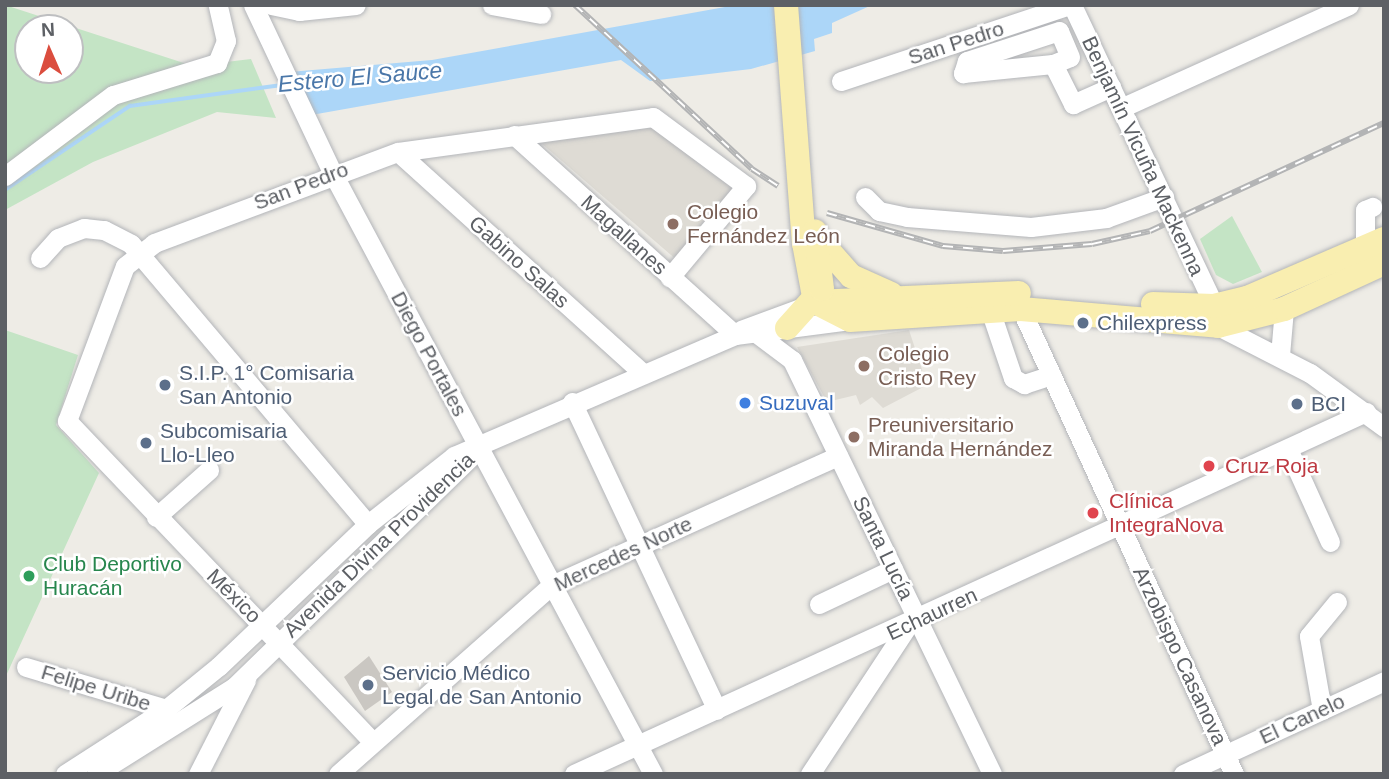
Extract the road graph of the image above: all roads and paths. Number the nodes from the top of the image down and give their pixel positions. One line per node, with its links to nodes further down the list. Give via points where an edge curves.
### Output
1 (218, 5): 18 (street, via 226,41 217,63 113,95)
2 (253, 5): 17 (street, Diego Portales, via 268,45)
3 (271, 5): 4 (street, via 299,10)
4 (356, 5)
5 (492, 5): 10 (street)
6 (786, 5): 22 (main road)
7 (1071, 5): 12 (street, San Pedro); 13 (street, Benjamín Vicuña Mackenna)
8 (1349, 5): 9 (street)
9 (1310, 13): 14 (street)
10 (541, 14)
11 (1053, 64): 11 (street, via 1002,69 963,73 967,61 1059,31 1070,57); 13 (street, via 1069,95)
12 (841, 81)
13 (1109, 83): 14 (street, Benjamín Vicuña Mackenna)
14 (1121, 108): 20 (street, Benjamín Vicuña Mackenna)
15 (514, 135): 16 (street, San Pedro); 28 (street, Magallanes); 28 (street, San Pedro, via 653,117 746,186)
16 (398, 152): 17 (street, San Pedro); 41 (street, Gabino Salas)
17 (332, 172): 25 (street, San Pedro); 46 (street, Diego Portales)
18 (5, 176)
19 (864, 197): 20 (street, via 879,211 907,217 1019,226 1106,218)
20 (1164, 197): 34 (street, Benjamín Vicuña Mackenna)
21 (1372, 207): 24 (street, via 1365,210)
22 (806, 211): 23 (main road); 30 (main road)
23 (818, 236): 29 (main road, via 851,276); 30 (main road, via 825,280)
24 (1378, 250): 27 (main road); 32 (main road)
25 (138, 252): 26 (street, via 114,233 84,229 58,239); 50 (street, México, via 121,275 67,421); 51 (street)
26 (40, 258)
27 (1333, 262): 32 (main road); 34 (main road)
28 (670, 277): 38 (street, Magallanes)
29 (895, 296): 30 (main road, Avenida Divina Providencia); 34 (main road, Avenida Divina Providencia, via 1018,293)
30 (815, 302): 35 (main road); 36 (main road); 38 (street, Avenida Divina Providencia, via 777,312)
31 (1021, 309): 33 (main road, Avenida Divina Providencia); 34 (main road, Avenida Divina Providencia); 42 (street, Arzobispo Casanova)
32 (1283, 309): 34 (main road); 39 (street)
33 (990, 310): 35 (main road, Avenida Divina Providencia); 42 (street, via 1013,378 1024,384)
34 (1216, 316): 39 (street, Avenida Divina Providencia)
35 (850, 320): 36 (street, Avenida Divina Providencia)
36 (792, 327): 37 (street, Avenida Divina Providencia); 40 (street)
37 (756, 333): 38 (street, Avenida Divina Providencia); 40 (street, Santa Lucía)
38 (735, 335): 41 (street, Avenida Divina Providencia)
39 (1280, 355): 44 (street, Avenida Divina Providencia)
40 (792, 360): 48 (street, Santa Lucía)
41 (640, 371): 43 (street, Avenida Divina Providencia)
42 (1052, 375): 52 (street, Arzobispo Casanova)
43 (572, 402): 46 (street, Avenida Divina Providencia); 54 (street)
44 (1366, 412): 45 (street, Avenida Divina Providencia); 47 (street, Echaurren)
45 (1384, 427)
46 (480, 449): 51 (street, Avenida Divina Providencia, via 435,468); 56 (street, Diego Portales); 61 (street, Avenida Divina Providencia)
47 (1288, 449): 52 (street, Echaurren); 53 (street)
48 (838, 456): 54 (street, Mercedes Norte); 55 (street, Santa Lucía)
49 (209, 470): 50 (street)
50 (156, 517): 60 (street, México)
51 (368, 524): 60 (street, Avenida Divina Providencia)
52 (1121, 527): 59 (street, Echaurren); 70 (street, Arzobispo Casanova)
53 (1330, 542)
54 (637, 545): 56 (street, Mercedes Norte); 67 (street)
55 (893, 569): 58 (street); 59 (street, Santa Lucía)
56 (552, 585): 68 (street, Mercedes Norte); 69 (street, Diego Portales)
57 (1337, 602): 66 (street, via 1314,625 1308,644)
58 (819, 604)
59 (913, 623): 67 (street, Echaurren); 77 (street); 78 (street, Santa Lucía)
60 (262, 625): 61 (street, México); 63 (street); 65 (street, Avenida Divina Providencia)
61 (278, 641): 63 (street, Avenida Divina Providencia); 68 (street, México)
62 (26, 667): 65 (street, Felipe Uribe)
63 (249, 672): 72 (street, via 200,712); 73 (street)
64 (1384, 681): 66 (street, El Canelo)
65 (166, 709): 71 (street, Avenida Divina Providencia)
66 (1322, 709): 70 (street, El Canelo)
67 (717, 710): 69 (street, Echaurren)
68 (371, 740): 74 (street, Mercedes Norte)
69 (637, 746): 75 (street, Echaurren); 76 (street, Diego Portales)
70 (1225, 754): 79 (street, El Canelo); 80 (street, Arzobispo Casanova)
71 (65, 774)
72 (96, 774)
73 (198, 774)
74 (338, 774)
75 (574, 774)
76 (653, 774)
77 (810, 774)
78 (992, 774)
79 (1183, 774)
80 (1234, 774)

